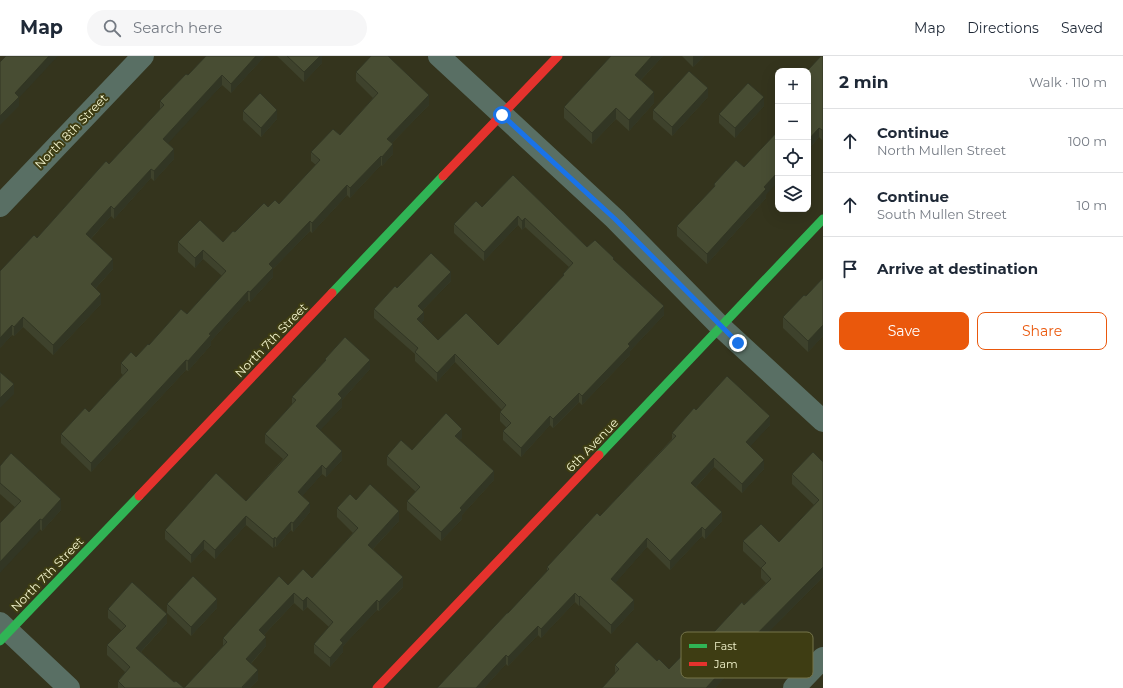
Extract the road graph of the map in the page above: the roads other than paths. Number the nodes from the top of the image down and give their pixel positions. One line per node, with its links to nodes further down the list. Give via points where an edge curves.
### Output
1 (143, 56): 5 (street, North 8th Street)
2 (439, 56): 4 (street)
3 (558, 56): 4 (street, North 7th Street)
4 (502, 115): 7 (street, via 615,219); 9 (street, North 7th Street)
5 (0, 206)
6 (823, 219): 7 (street, 6th Avenue)
7 (721, 327): 8 (street); 14 (street, 6th Avenue)
8 (823, 421)
9 (3, 632): 13 (street)
10 (823, 658): 11 (street)
11 (813, 668)
12 (804, 678): 15 (street)
13 (69, 688)
14 (377, 688)
15 (794, 688)

